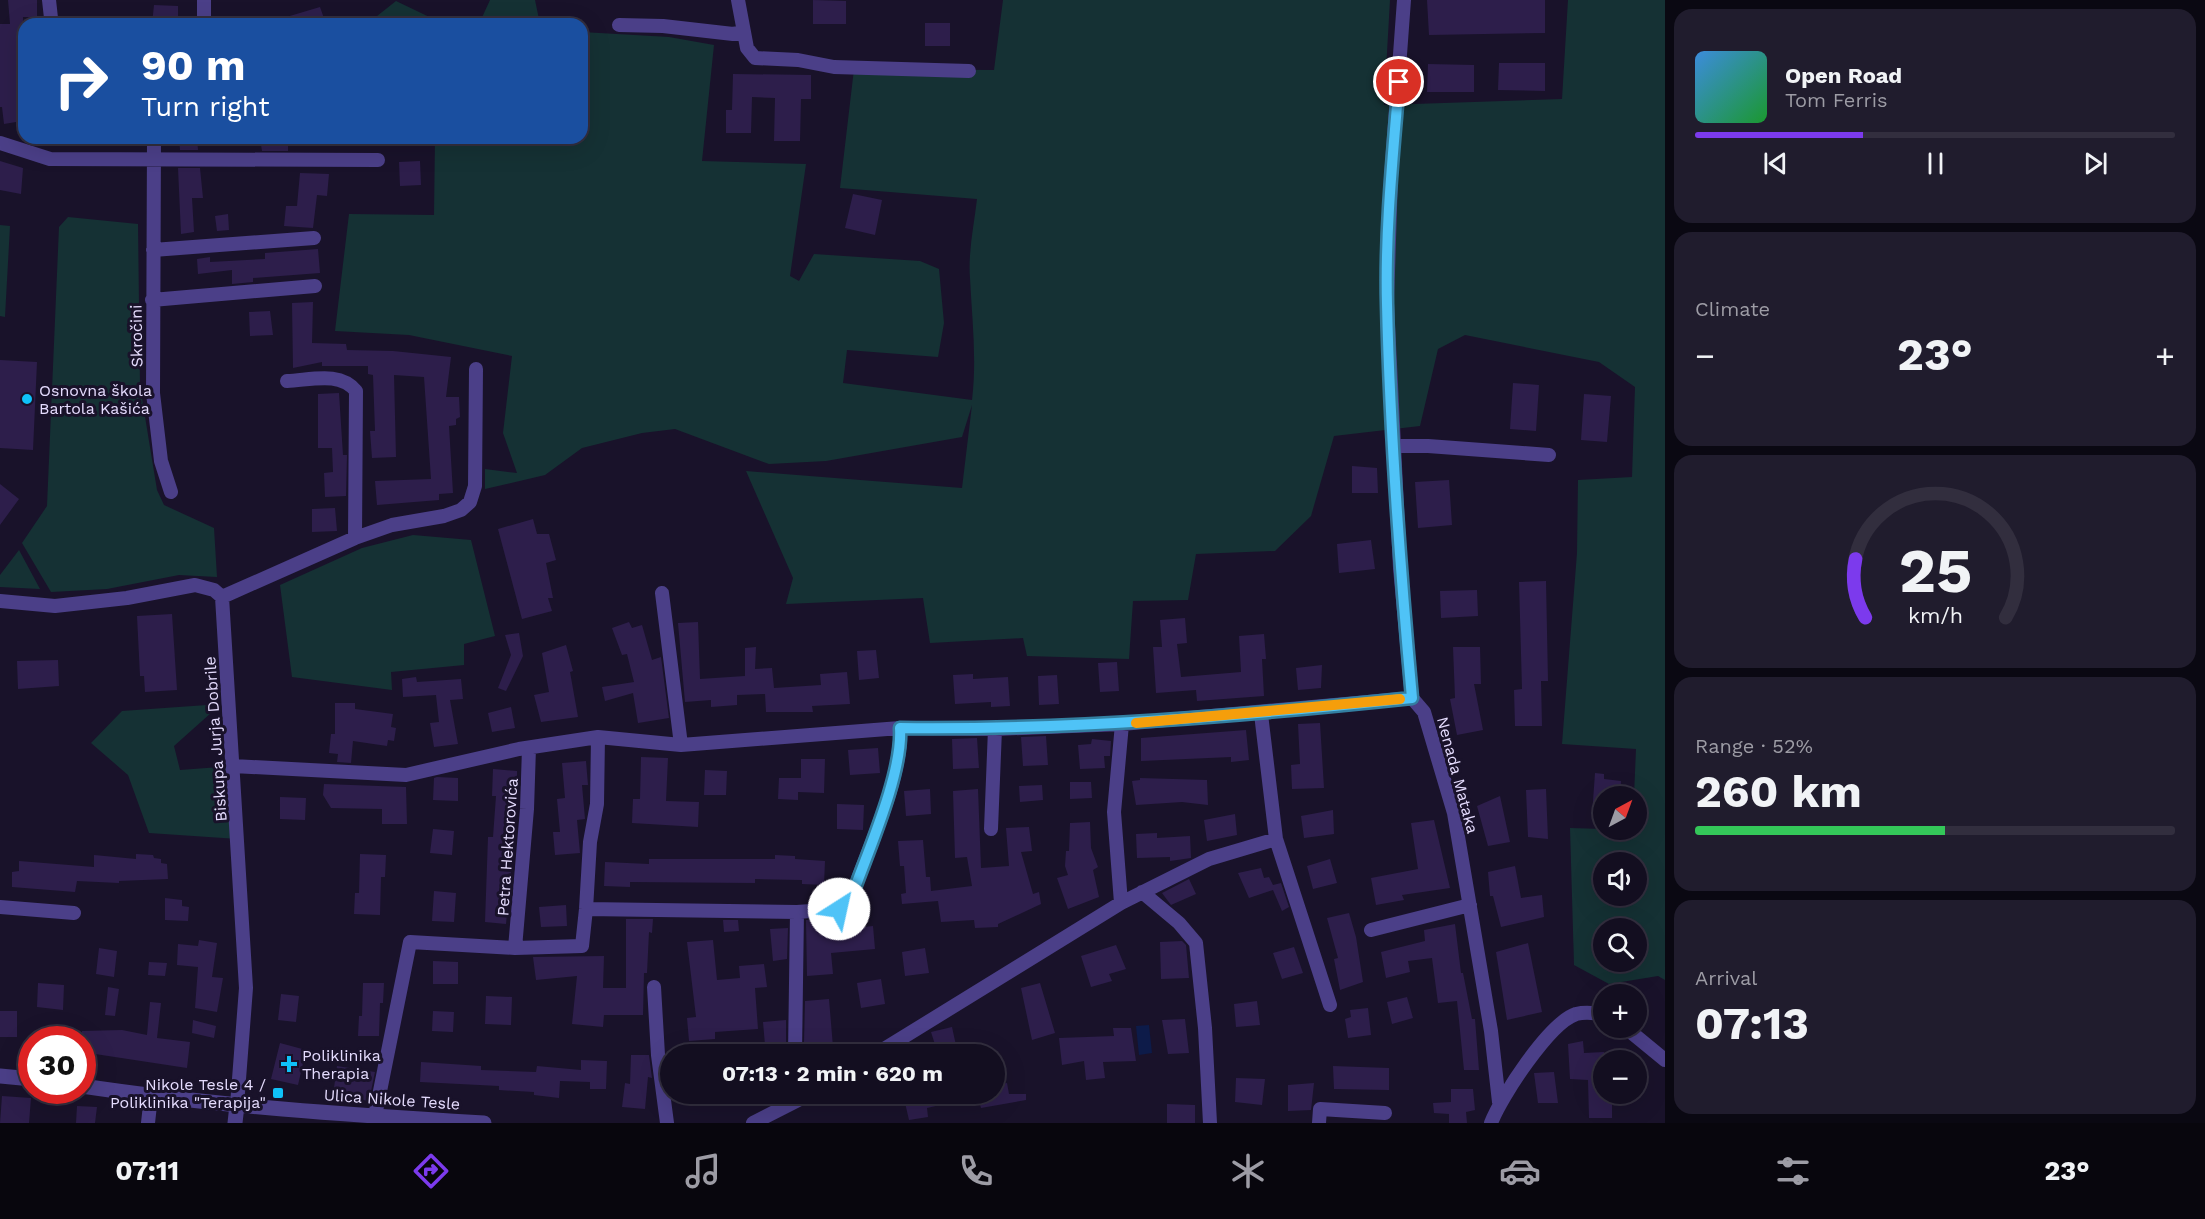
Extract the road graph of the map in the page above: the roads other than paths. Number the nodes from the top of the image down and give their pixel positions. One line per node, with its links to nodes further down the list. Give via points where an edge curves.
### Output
1 (49, 0): 5 (street)
2 (204, 0): 6 (street)
3 (738, 0): 8 (street)
4 (1404, 0): 20 (street, Nenada Mataka, via 1391,177 1387,303)
5 (51, 18)
6 (204, 18)
7 (619, 25): 8 (street)
8 (744, 32): 9 (street, via 747,48 755,58 834,67)
9 (969, 71)
10 (0, 143): 12 (street, via 50,159)
11 (154, 144): 12 (street, Skročini)
12 (154, 159): 13 (street); 15 (street, Skročini)
13 (378, 160)
14 (314, 238): 15 (street)
15 (153, 250): 17 (street, Skročini)
16 (315, 286): 17 (street)
17 (152, 300): 22 (street, Skročini, via 153,393 161,461)
18 (476, 369): 23 (street, via 475,486 470,502 444,516 392,525)
19 (287, 381): 23 (street, via 339,378 356,391)
20 (1395, 443): 21 (street); 27 (street, Nenada Mataka, via 1400,568)
21 (1550, 455)
22 (171, 492)
23 (355, 538): 25 (street)
24 (662, 593): 33 (street)
25 (222, 597): 26 (street, via 214,590 195,585 55,606); 35 (street, Biskupa Jurja Dobrile)
26 (0, 601)
27 (1412, 698): 28 (street); 40 (street, Nenada Mataka, via 1424,712 1454,813)
28 (1261, 714): 29 (street); 37 (street)
29 (1122, 724): 31 (street); 39 (street, via 1114,812)
30 (900, 728): 31 (street); 33 (street); 43 (street, via 901,745 893,778 852,896 839,909)
31 (995, 729): 36 (street)
32 (598, 737): 33 (street); 34 (street); 42 (street, via 597,804 590,842)
33 (681, 745)
34 (530, 748): 35 (street, via 406,775); 46 (street, Petra Hektorovića)
35 (233, 766): 60 (street, Biskupa Jurja Dobrile, via 246,988)
36 (991, 829)
37 (1276, 838): 38 (street, via 1209,859); 48 (street)
38 (1142, 892): 39 (street); 68 (street, via 1196,943)
39 (1121, 903): 52 (street)
40 (1470, 905): 45 (street); 58 (street, Nenada Mataka)
41 (0, 907): 44 (street)
42 (586, 909): 43 (street); 46 (street, via 582,946)
43 (797, 912): 51 (street)
44 (74, 913)
45 (1371, 930)
46 (515, 948): 62 (street, via 410,942)
47 (654, 987): 66 (street)
48 (1330, 1005)
49 (1593, 1015): 58 (street, via 1576,1014 1558,1026)
50 (1638, 1038): 53 (street)
51 (795, 1044)
52 (892, 1044)
53 (1665, 1060)
54 (0, 1076): 55 (street)
55 (18, 1078)
56 (96, 1088): 57 (street, Ulica Nikole Tesle)
57 (151, 1096): 60 (street, Ulica Nikole Tesle); 63 (street)
58 (1499, 1102): 70 (street)
59 (784, 1104): 67 (street)
60 (237, 1105): 62 (street, Ulica Nikole Tesle); 64 (street)
61 (1385, 1113): 69 (street, via 1320,1108)
62 (375, 1116): 65 (street, Ulica Nikole Tesle)
63 (148, 1123)
64 (235, 1123)
65 (484, 1123)
66 (667, 1123)
67 (753, 1123)
68 (1210, 1123)
69 (1319, 1123)
70 (1491, 1123)

